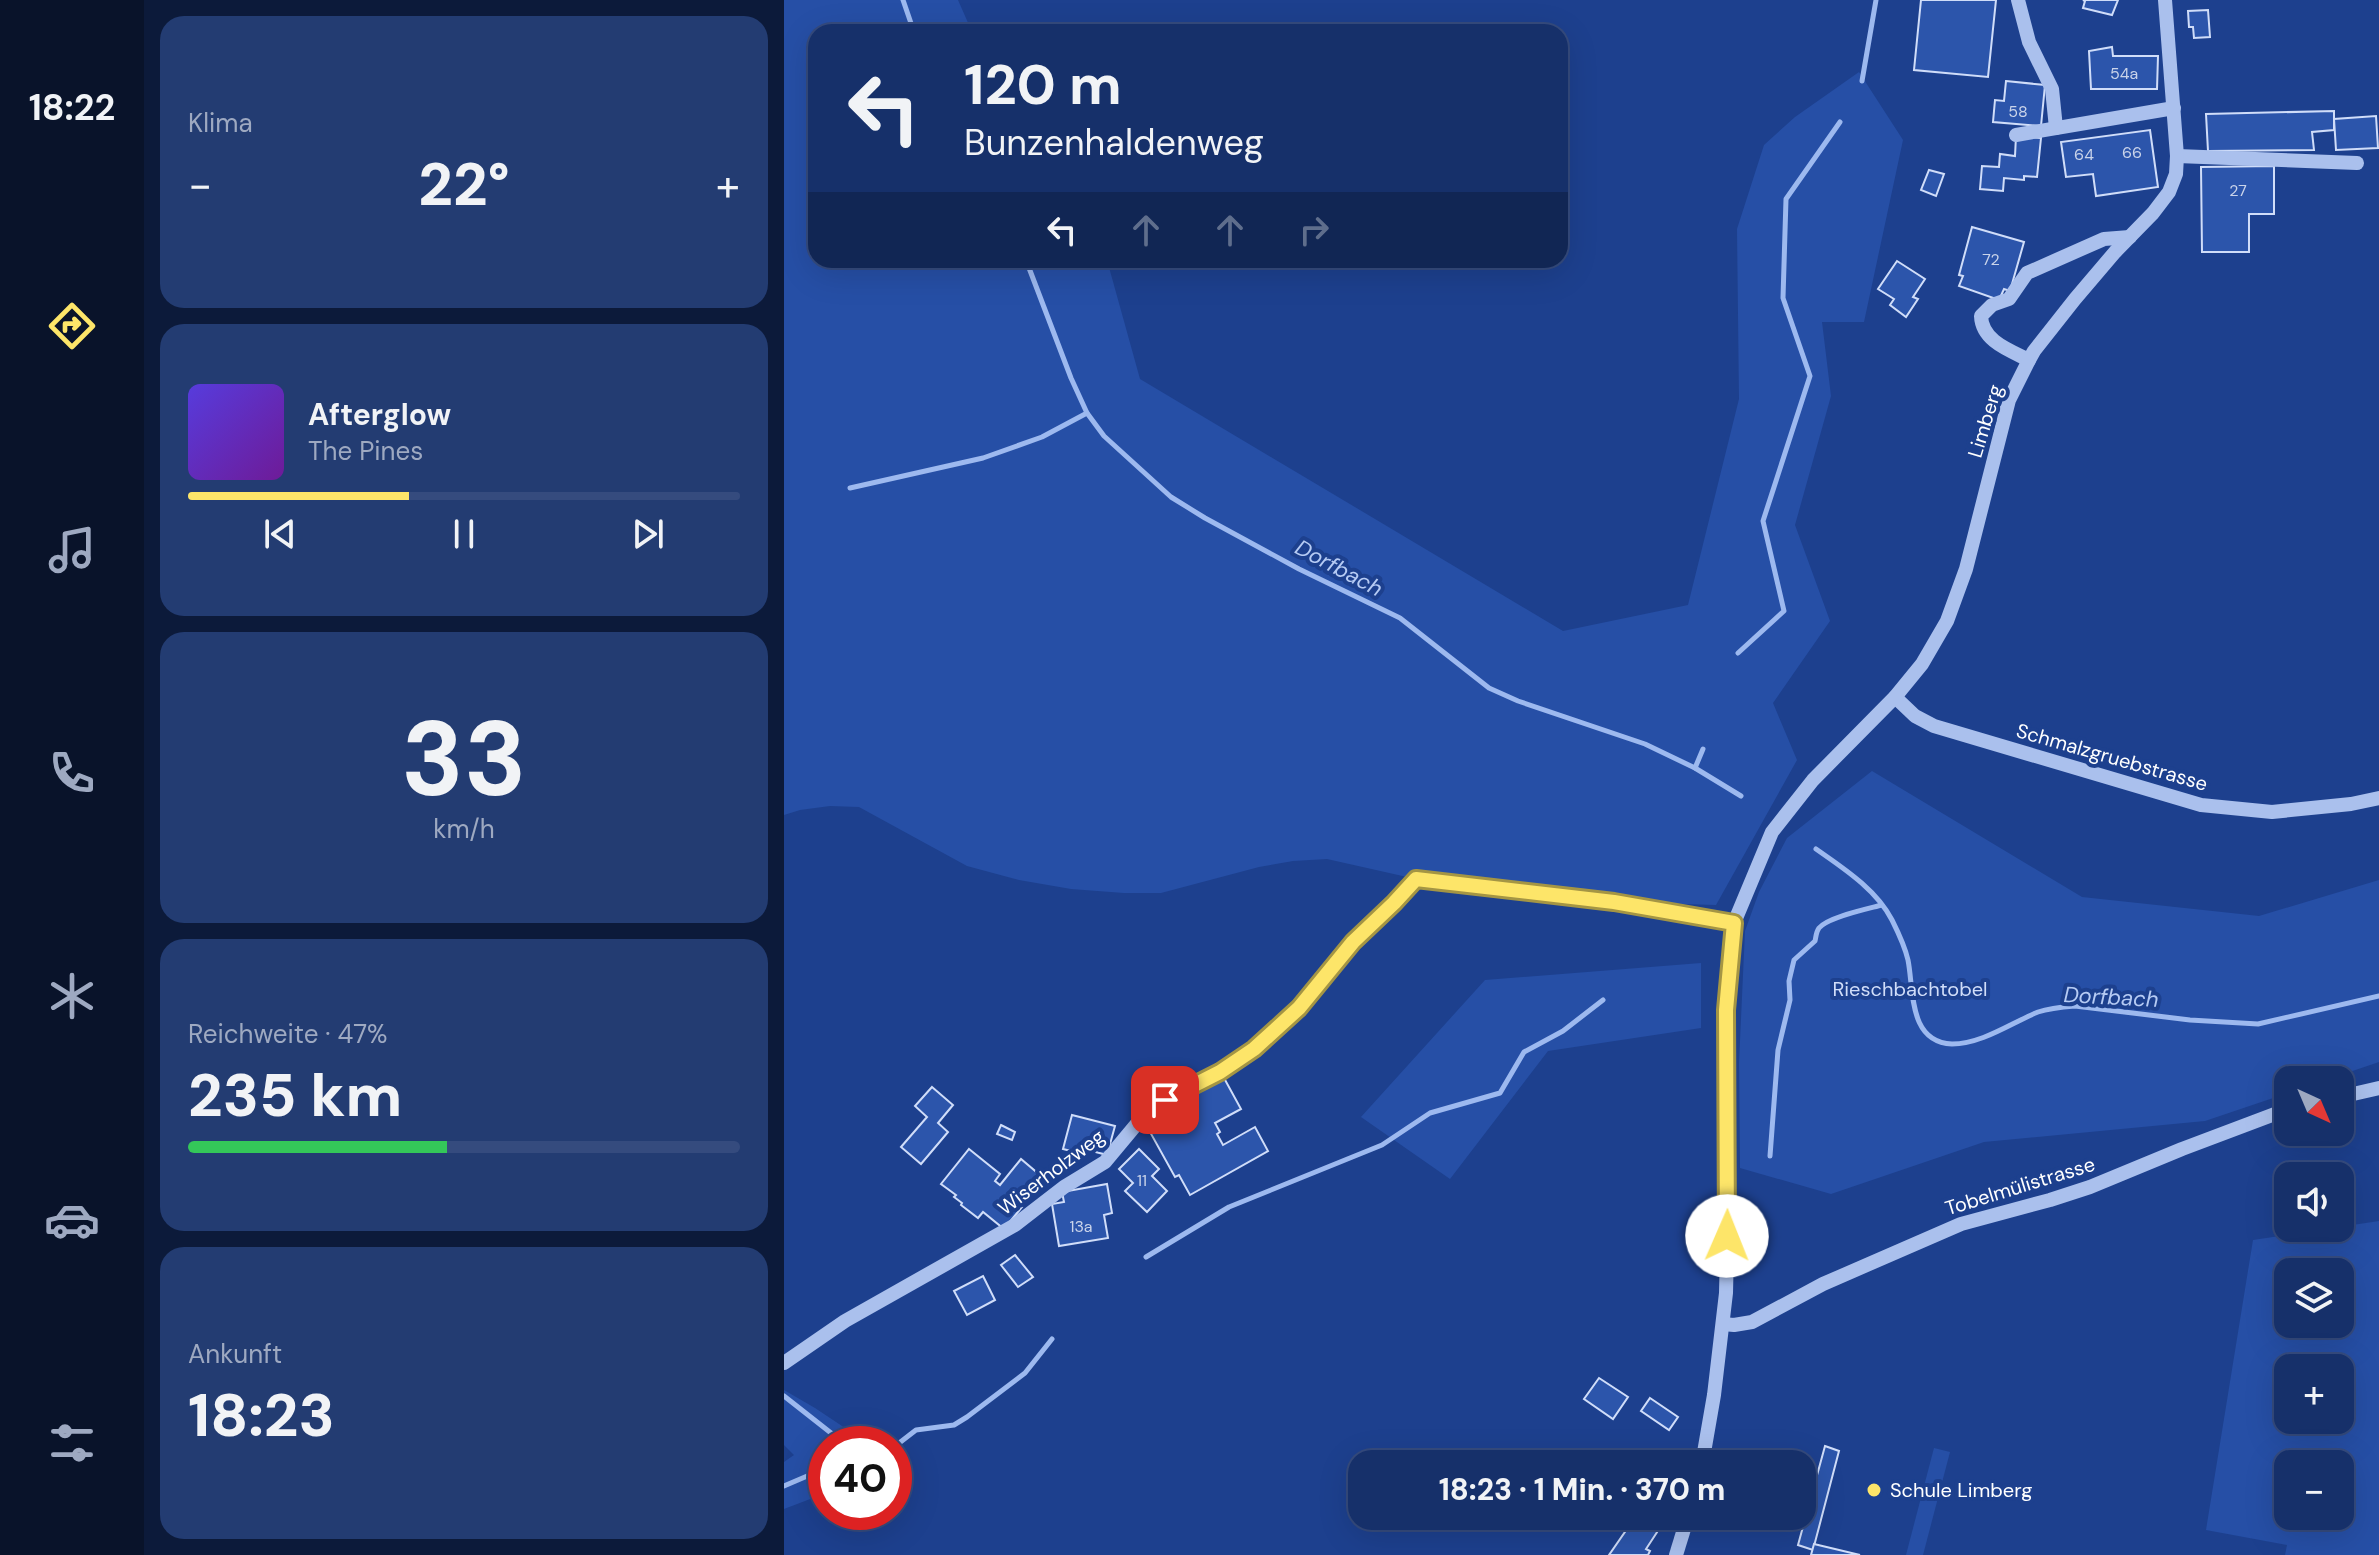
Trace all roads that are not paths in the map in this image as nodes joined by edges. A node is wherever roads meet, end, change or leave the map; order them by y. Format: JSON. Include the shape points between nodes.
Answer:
{"nodes":[{"id":1,"x":2018,"y":0,"type":"edge"},
{"id":2,"x":2165,"y":0,"type":"edge"},
{"id":3,"x":2174,"y":108,"type":"junction"},
{"id":4,"x":2056,"y":128,"type":"junction"},
{"id":5,"x":2016,"y":135,"type":"dead end"},
{"id":6,"x":2177,"y":156,"type":"junction"},
{"id":7,"x":2357,"y":163,"type":"dead end"},
{"id":8,"x":2130,"y":237,"type":"junction"},
{"id":9,"x":2029,"y":360,"type":"junction"},
{"id":10,"x":1895,"y":697,"type":"junction"},
{"id":11,"x":2379,"y":798,"type":"edge"},
{"id":12,"x":1734,"y":923,"type":"junction"},
{"id":13,"x":2379,"y":1088,"type":"edge"},
{"id":14,"x":2354,"y":1094,"type":"edge"},
{"id":15,"x":2274,"y":1114,"type":"edge"},
{"id":16,"x":1723,"y":1324,"type":"junction"},
{"id":17,"x":784,"y":1363,"type":"edge"},
{"id":18,"x":1704,"y":1450,"type":"edge"},
{"id":19,"x":1684,"y":1530,"type":"edge"},
{"id":20,"x":1676,"y":1555,"type":"edge"}],
"edges":[{"from":1,"to":4,"type":"street","via":[[2029,42],[2052,89]]},
{"from":2,"to":3,"type":"street","name":"Limberg"},
{"from":3,"to":4,"type":"street"},
{"from":3,"to":6,"type":"street","name":"Limberg"},
{"from":4,"to":5,"type":"street"},
{"from":6,"to":7,"type":"street"},
{"from":6,"to":8,"type":"street","name":"Limberg","via":[[2169,192]]},
{"from":8,"to":9,"type":"street","name":"Limberg"},
{"from":8,"to":9,"type":"street","via":[[2104,239],[2027,273],[2009,299],[1981,316],[1991,339]]},
{"from":9,"to":10,"type":"street","name":"Limberg","via":[[2009,400],[1966,569],[1947,621]]},
{"from":10,"to":11,"type":"street","name":"Schmalzgruebstrasse","via":[[1934,726],[2201,805],[2272,812]]},
{"from":10,"to":12,"type":"street","name":"Limberg","via":[[1828,764],[1772,832]]},
{"from":12,"to":16,"type":"street","name":"Limberg","via":[[1726,1010]]},
{"from":12,"to":17,"type":"street","name":"Wiserholzweg","via":[[1614,902],[1416,879],[1353,942],[1299,1008],[1239,1061],[1154,1107],[1105,1162],[1015,1225],[845,1321]]},
{"from":13,"to":14,"type":"street"},
{"from":15,"to":16,"type":"street","name":"Tobelmülistrasse","via":[[2090,1187],[1961,1224],[1823,1284],[1752,1322]]},
{"from":16,"to":18,"type":"street","name":"Limberg"},
{"from":19,"to":20,"type":"street"}]}
